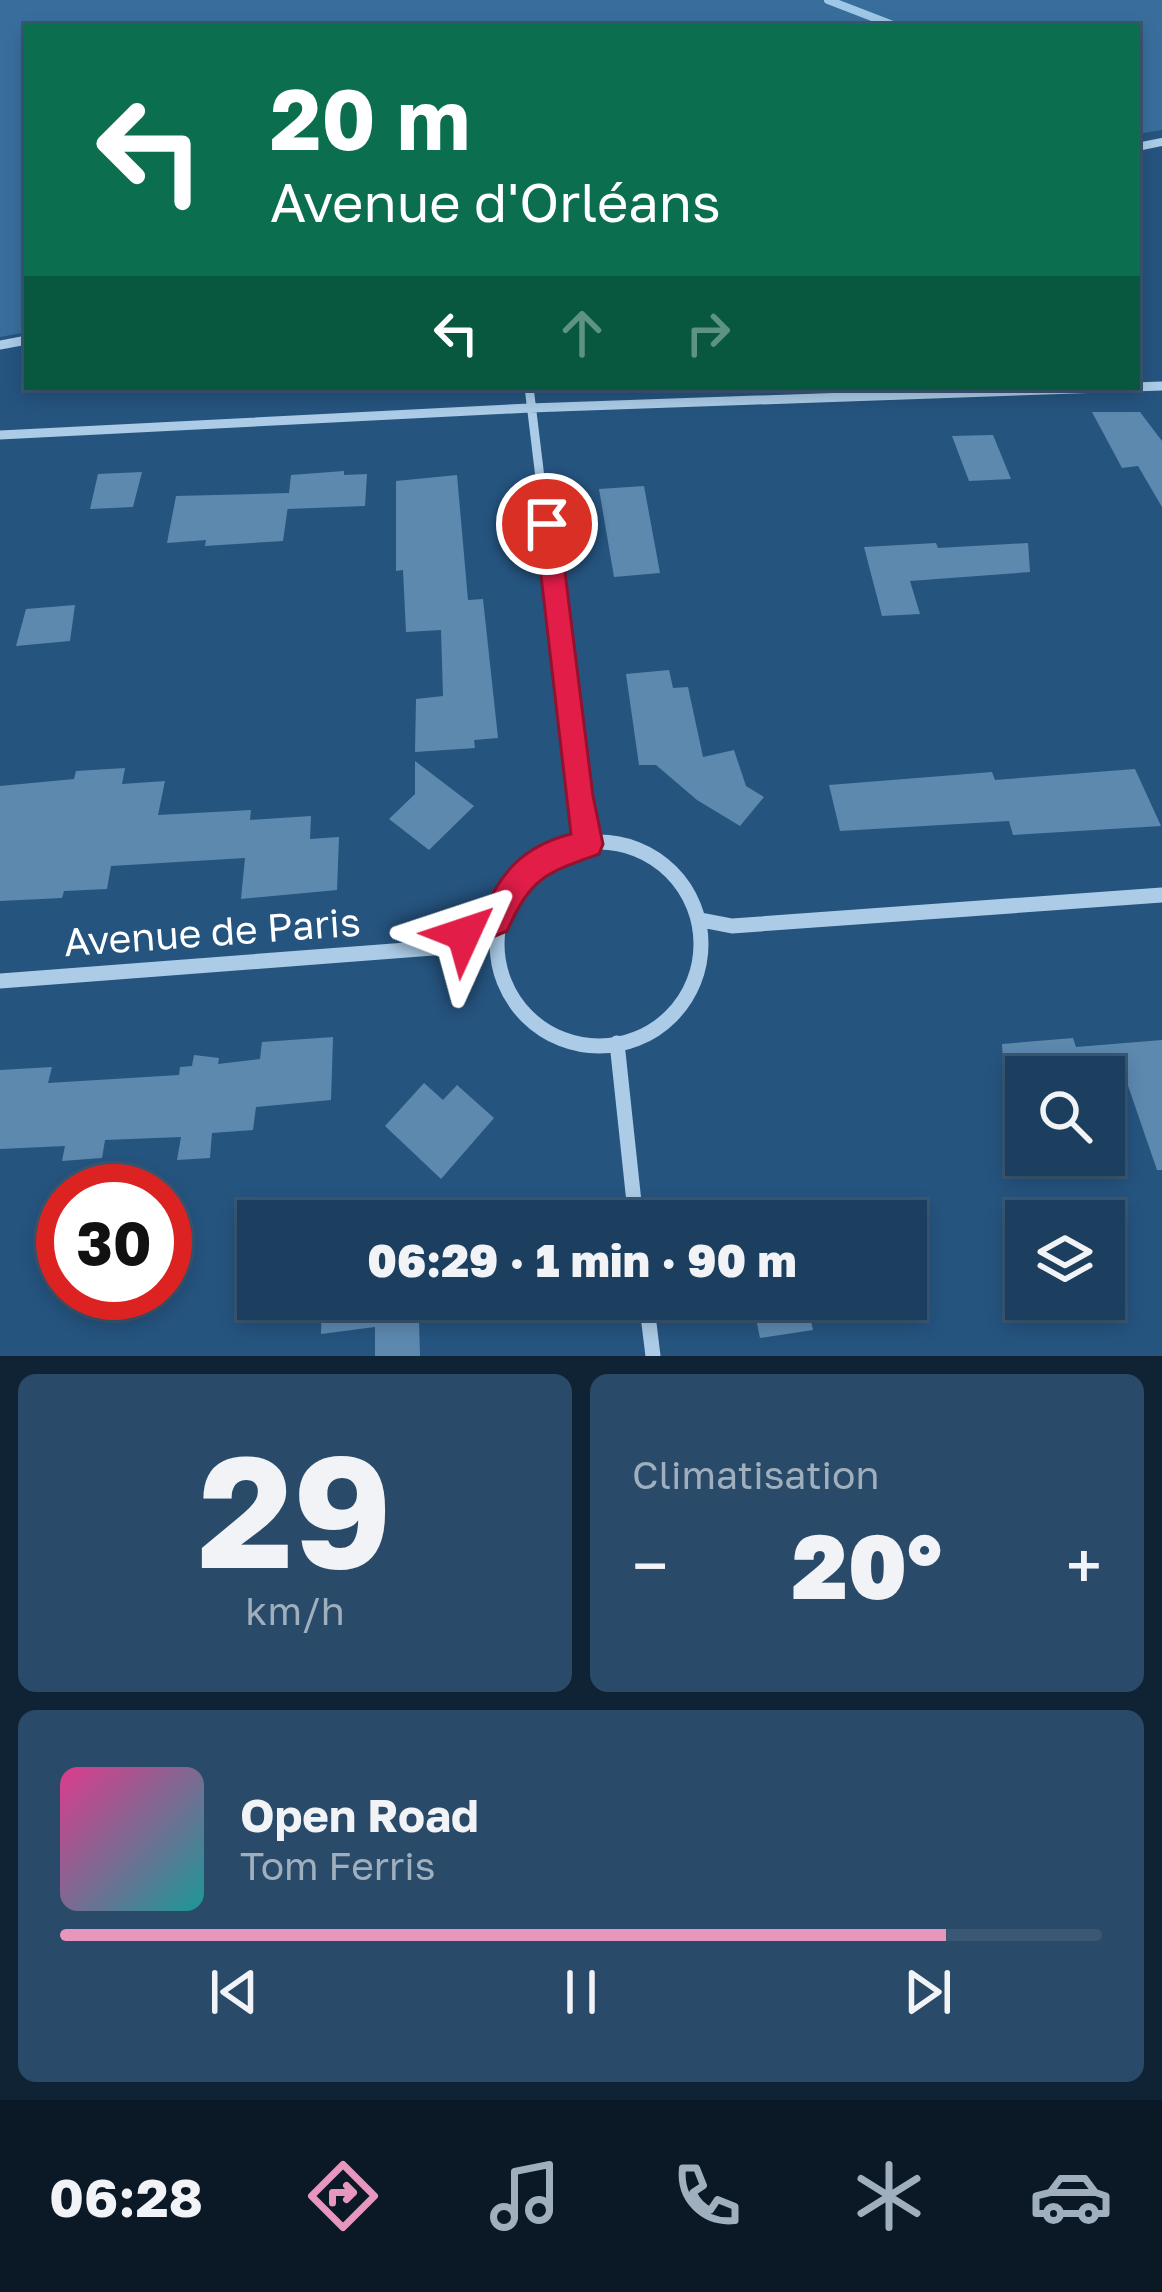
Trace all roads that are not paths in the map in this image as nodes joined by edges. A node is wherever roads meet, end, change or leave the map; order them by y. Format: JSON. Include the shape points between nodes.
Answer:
{"nodes":[{"id":1,"x":529,"y":390,"type":"edge"},
{"id":2,"x":1047,"y":390,"type":"edge"},
{"id":3,"x":530,"y":408,"type":"junction"},
{"id":4,"x":0,"y":435,"type":"edge"},
{"id":5,"x":588,"y":844,"type":"junction"},
{"id":6,"x":1162,"y":895,"type":"edge"},
{"id":7,"x":496,"y":920,"type":"junction"},
{"id":8,"x":701,"y":920,"type":"junction"},
{"id":9,"x":0,"y":981,"type":"edge"},
{"id":10,"x":616,"y":1043,"type":"junction"},
{"id":11,"x":634,"y":1200,"type":"edge"},
{"id":12,"x":649,"y":1320,"type":"edge"},
{"id":13,"x":653,"y":1356,"type":"edge"}],
"edges":[{"from":1,"to":3,"type":"street"},
{"from":2,"to":3,"type":"street"},
{"from":3,"to":4,"type":"street"},
{"from":3,"to":5,"type":"street"},
{"from":5,"to":7,"type":"street","via":[[529,867]]},
{"from":5,"to":8,"type":"street","via":[[632,850],[670,871]]},
{"from":6,"to":8,"type":"street","via":[[732,926]]},
{"from":7,"to":9,"type":"street","name":"Avenue de Paris","via":[[433,948]]},
{"from":7,"to":10,"type":"street","via":[[502,983],[521,1010],[582,1043]]},
{"from":8,"to":10,"type":"street","via":[[704,952],[678,1011]]},
{"from":10,"to":11,"type":"street"},
{"from":12,"to":13,"type":"street"}]}
